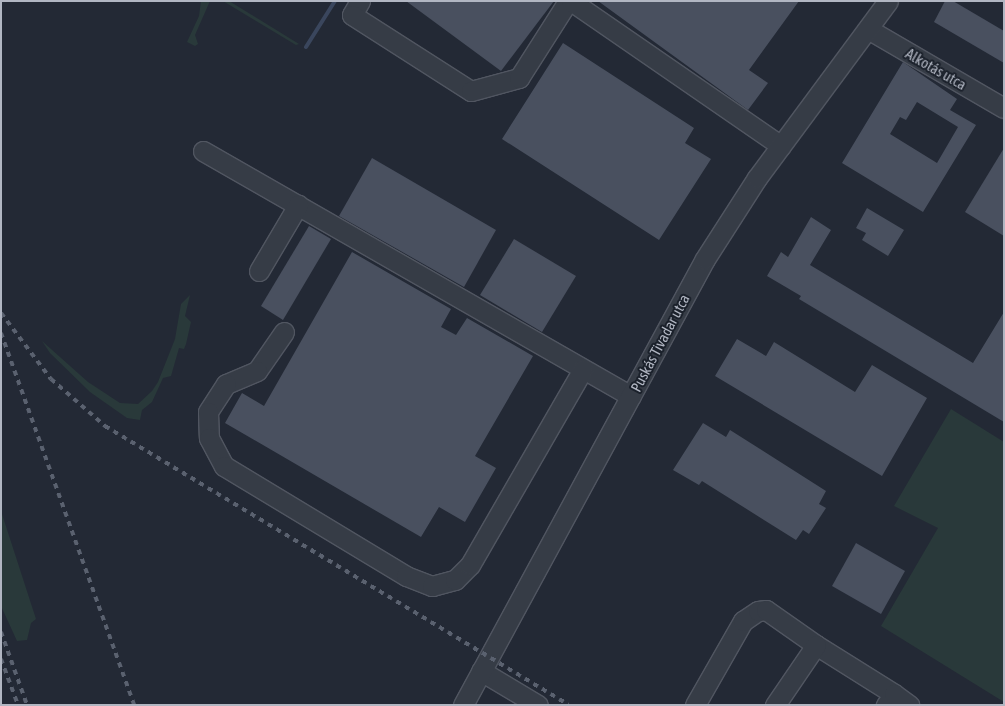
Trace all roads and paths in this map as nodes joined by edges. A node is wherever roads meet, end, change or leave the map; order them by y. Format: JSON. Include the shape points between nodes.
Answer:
{"nodes":[{"id":1,"x":360,"y":1,"type":"edge"},
{"id":2,"x":569,"y":1,"type":"edge"},
{"id":3,"x":888,"y":1,"type":"edge"},
{"id":4,"x":868,"y":29,"type":"junction"},
{"id":5,"x":1004,"y":108,"type":"edge"},
{"id":6,"x":781,"y":146,"type":"junction"},
{"id":7,"x":203,"y":151,"type":"dead end"},
{"id":8,"x":298,"y":205,"type":"junction"},
{"id":9,"x":259,"y":272,"type":"dead end"},
{"id":10,"x":284,"y":332,"type":"dead end"},
{"id":11,"x":583,"y":368,"type":"junction"},
{"id":12,"x":631,"y":396,"type":"junction"},
{"id":13,"x":816,"y":645,"type":"junction"},
{"id":14,"x":481,"y":671,"type":"junction"},
{"id":15,"x":896,"y":701,"type":"edge"},
{"id":16,"x":463,"y":705,"type":"edge"},
{"id":17,"x":538,"y":705,"type":"edge"},
{"id":18,"x":695,"y":705,"type":"edge"},
{"id":19,"x":775,"y":705,"type":"edge"}],
"edges":[{"from":1,"to":2,"type":"street","via":[[352,15],[471,91],[519,78]]},
{"from":2,"to":6,"type":"street"},
{"from":3,"to":4,"type":"street","name":"Puskás Tivadar utca"},
{"from":4,"to":5,"type":"street","name":"Alkotás utca"},
{"from":4,"to":6,"type":"street","name":"Puskás Tivadar utca","via":[[831,66]]},
{"from":6,"to":12,"type":"street","name":"Puskás Tivadar utca","via":[[706,259]]},
{"from":7,"to":8,"type":"street"},
{"from":8,"to":9,"type":"street"},
{"from":8,"to":11,"type":"street"},
{"from":10,"to":11,"type":"street","via":[[257,371],[226,384],[208,412],[209,438],[224,466],[406,576],[432,586],[455,580],[470,565]]},
{"from":11,"to":12,"type":"street"},
{"from":12,"to":14,"type":"street","name":"Puskás Tivadar utca"},
{"from":13,"to":15,"type":"street"},
{"from":13,"to":18,"type":"street","via":[[774,614],[758,611],[743,621]]},
{"from":13,"to":19,"type":"street"},
{"from":14,"to":16,"type":"street","name":"Puskás Tivadar utca"},
{"from":14,"to":17,"type":"street"}]}
